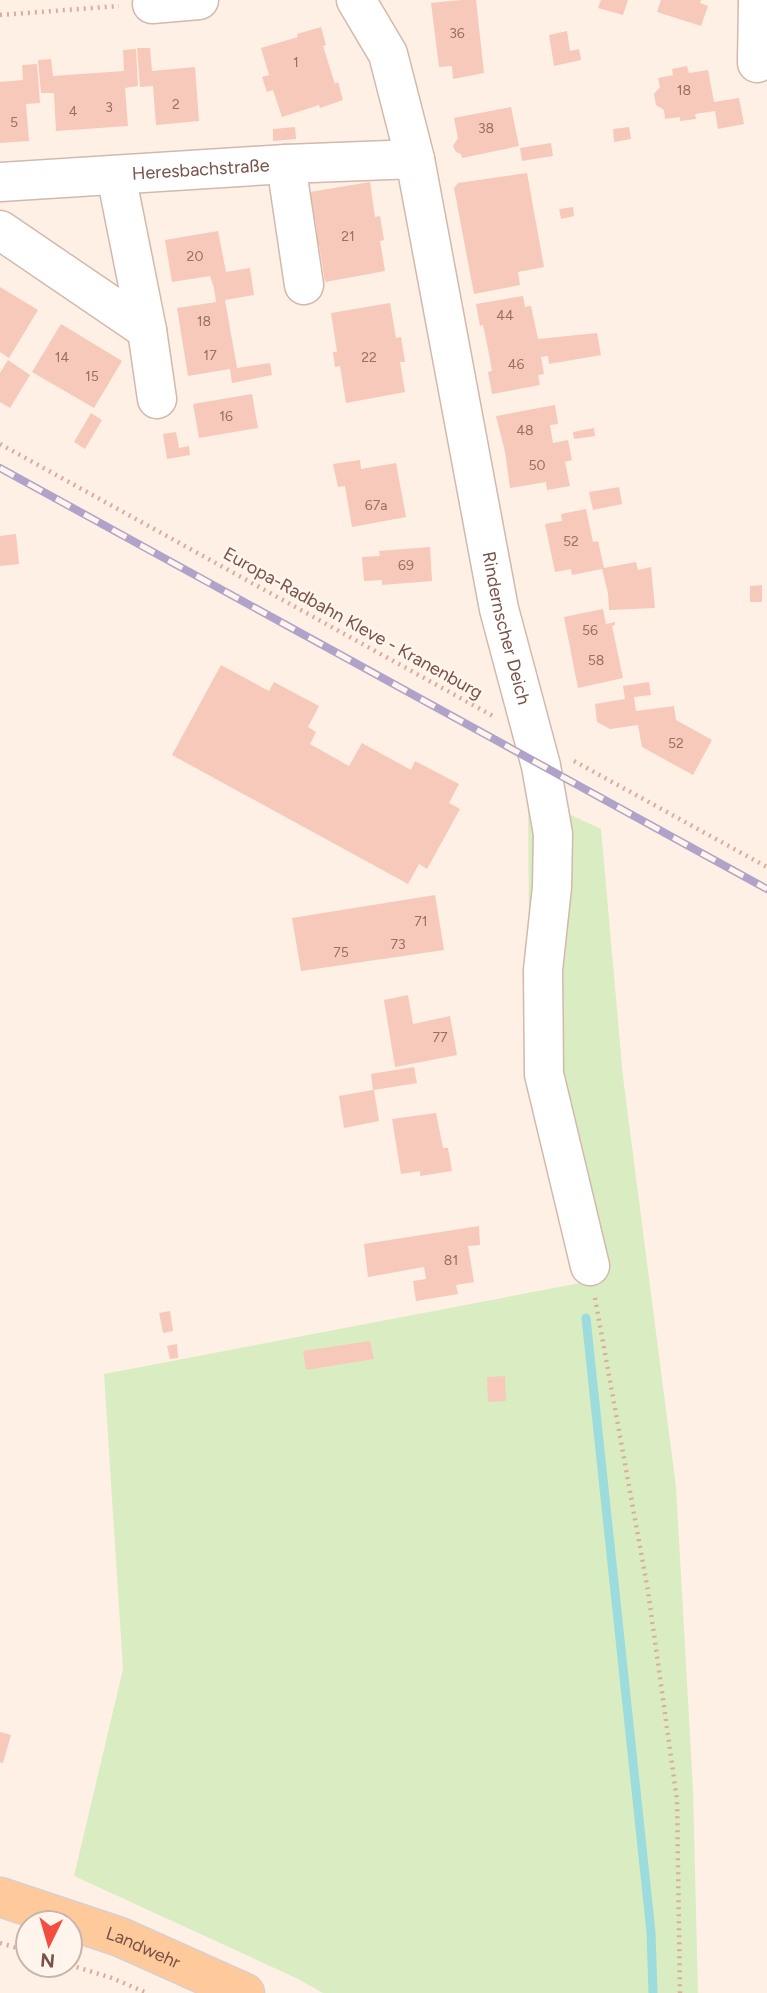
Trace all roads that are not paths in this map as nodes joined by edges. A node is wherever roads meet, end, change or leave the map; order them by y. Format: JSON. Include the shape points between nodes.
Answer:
{"nodes":[{"id":1,"x":199,"y":0,"type":"edge"},
{"id":2,"x":356,"y":0,"type":"edge"},
{"id":3,"x":758,"y":0,"type":"edge"},
{"id":4,"x":152,"y":4,"type":"road end"},
{"id":5,"x":757,"y":63,"type":"dead end"},
{"id":6,"x":415,"y":159,"type":"junction"},
{"id":7,"x":286,"y":164,"type":"junction"},
{"id":8,"x":116,"y":175,"type":"junction"},
{"id":9,"x":0,"y":182,"type":"edge"},
{"id":10,"x":0,"y":230,"type":"edge"},
{"id":11,"x":304,"y":285,"type":"dead end"},
{"id":12,"x":147,"y":330,"type":"junction"},
{"id":13,"x":157,"y":399,"type":"dead end"},
{"id":14,"x":590,"y":1266,"type":"road end"},
{"id":15,"x":0,"y":1897,"type":"edge"},
{"id":16,"x":244,"y":1993,"type":"edge"}],
"edges":[{"from":1,"to":4,"type":"street"},
{"from":2,"to":6,"type":"street","name":"Rindernscher Deich","via":[[388,54]]},
{"from":3,"to":5,"type":"street"},
{"from":6,"to":7,"type":"street","name":"Heresbachstraße"},
{"from":6,"to":14,"type":"street","name":"Rindernscher Deich","via":[[499,609],[536,740],[553,834],[543,970],[544,1074]]},
{"from":7,"to":8,"type":"street","name":"Heresbachstraße"},
{"from":7,"to":11,"type":"street","name":"Heresbachstraße"},
{"from":8,"to":9,"type":"street","name":"Heresbachstraße"},
{"from":8,"to":12,"type":"street","name":"Heresbachstraße"},
{"from":10,"to":12,"type":"street"},
{"from":12,"to":13,"type":"street","name":"Heresbachstraße"},
{"from":15,"to":16,"type":"main road","name":"Landwehr","via":[[120,1937]]}]}
